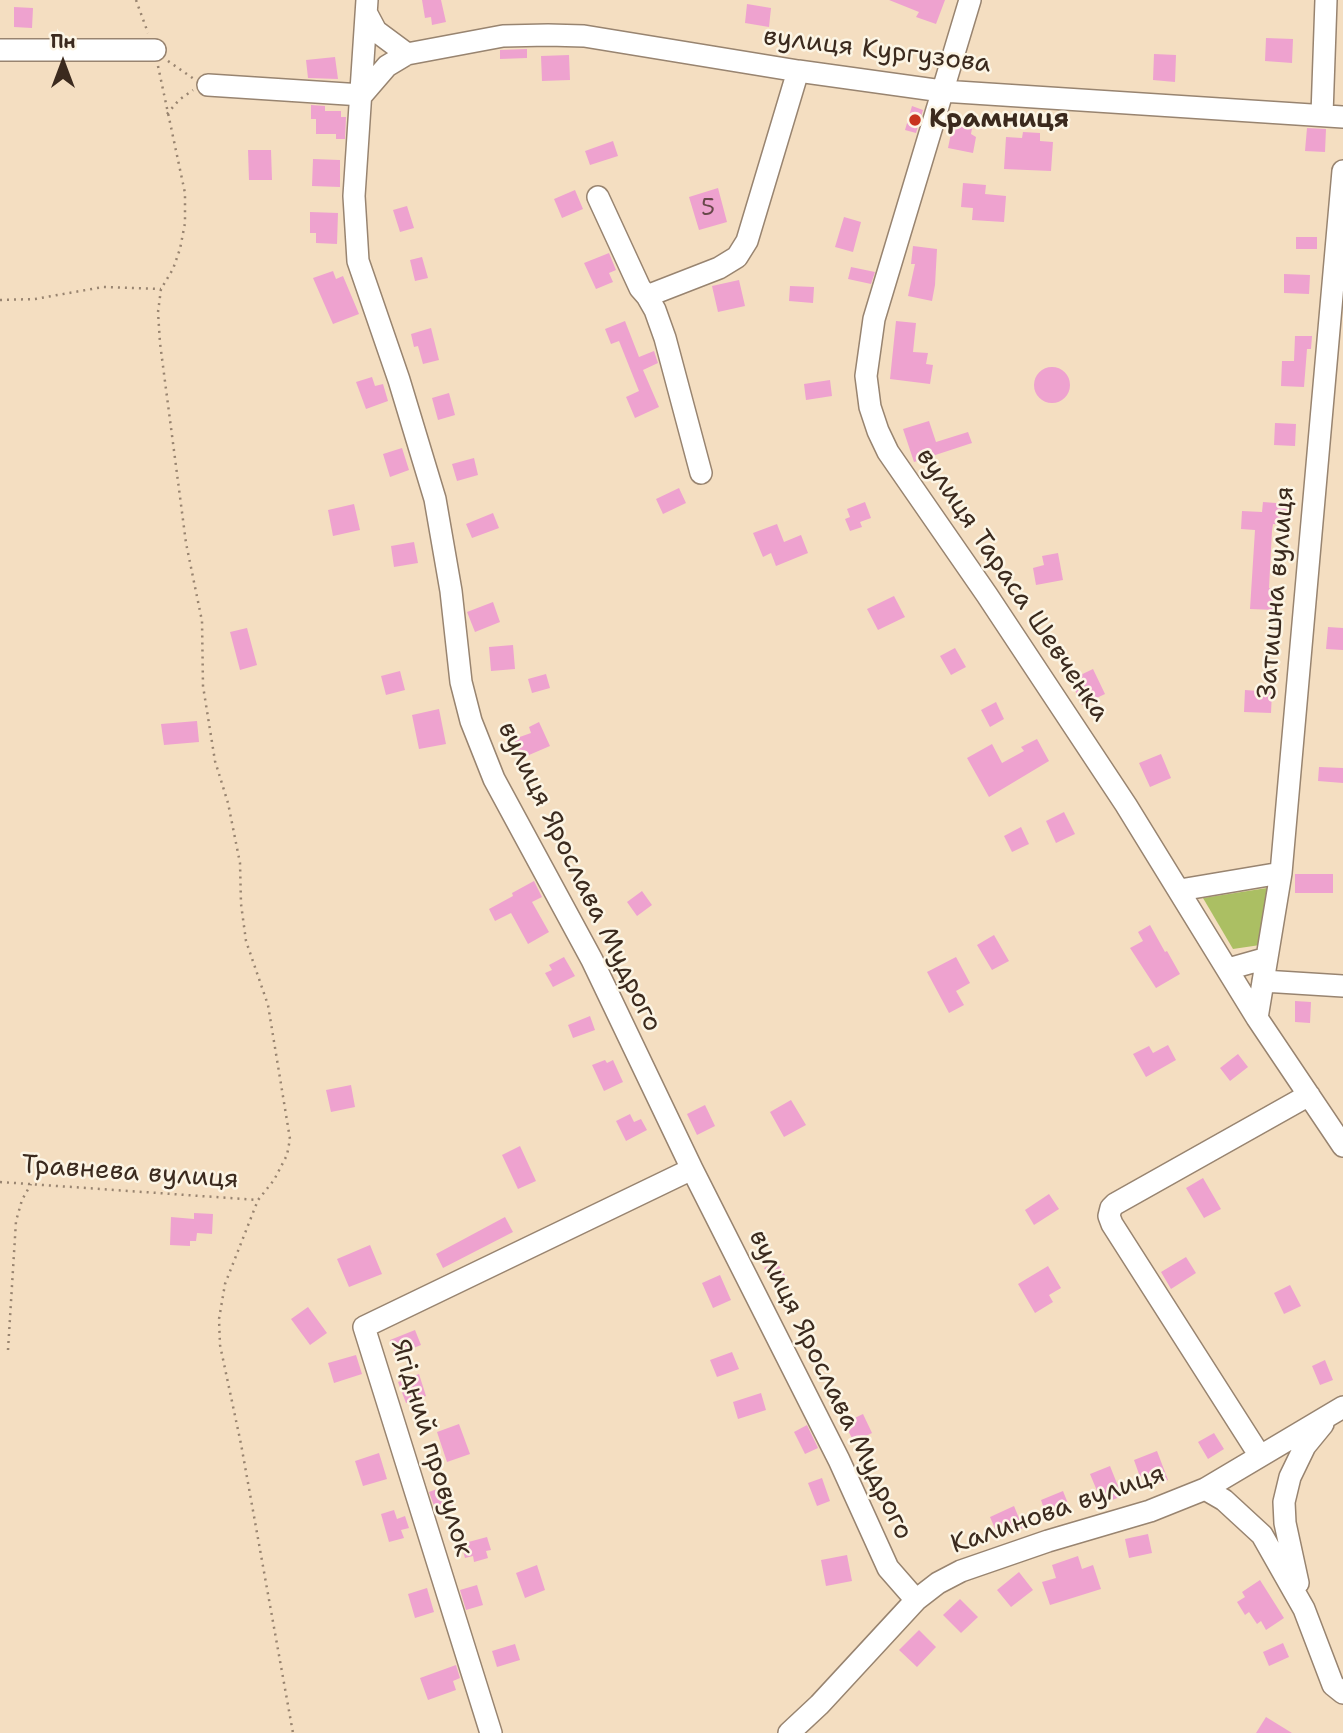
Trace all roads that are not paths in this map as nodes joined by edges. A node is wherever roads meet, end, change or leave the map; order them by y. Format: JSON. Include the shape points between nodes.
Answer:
{"nodes":[{"id":1,"x":970,"y":0,"type":"edge"},
{"id":2,"x":1326,"y":0,"type":"edge"},
{"id":3,"x":367,"y":7,"type":"edge"},
{"id":4,"x":0,"y":50,"type":"edge"},
{"id":5,"x":155,"y":50,"type":"road end"},
{"id":6,"x":407,"y":54,"type":"junction"},
{"id":7,"x":798,"y":71,"type":"junction"},
{"id":8,"x":208,"y":85,"type":"road end"},
{"id":9,"x":942,"y":91,"type":"junction"},
{"id":10,"x":362,"y":94,"type":"junction"},
{"id":11,"x":1332,"y":116,"type":"edge"},
{"id":12,"x":1343,"y":171,"type":"edge"},
{"id":13,"x":598,"y":197,"type":"dead end"},
{"id":14,"x":647,"y":296,"type":"junction"},
{"id":15,"x":701,"y":473,"type":"dead end"},
{"id":16,"x":1281,"y":873,"type":"junction"},
{"id":17,"x":1180,"y":890,"type":"junction"},
{"id":18,"x":1266,"y":958,"type":"junction"},
{"id":19,"x":1228,"y":969,"type":"junction"},
{"id":20,"x":1263,"y":981,"type":"junction"},
{"id":21,"x":1343,"y":986,"type":"edge"},
{"id":22,"x":1257,"y":1018,"type":"junction"},
{"id":23,"x":1309,"y":1095,"type":"junction"},
{"id":24,"x":1343,"y":1146,"type":"edge"},
{"id":25,"x":692,"y":1169,"type":"junction"},
{"id":26,"x":1336,"y":1411,"type":"edge"},
{"id":27,"x":1260,"y":1456,"type":"junction"},
{"id":28,"x":1205,"y":1489,"type":"junction"},
{"id":29,"x":916,"y":1600,"type":"junction"},
{"id":30,"x":1304,"y":1609,"type":"junction"},
{"id":31,"x":1343,"y":1693,"type":"edge"},
{"id":32,"x":491,"y":1733,"type":"edge"},
{"id":33,"x":789,"y":1733,"type":"edge"}],
"edges":[{"from":1,"to":9,"type":"street","name":"вулиця Тараса Шевченка"},
{"from":2,"to":11,"type":"street"},
{"from":3,"to":6,"type":"street","via":[[376,31]]},
{"from":3,"to":10,"type":"street","name":"вулиця Ярослава Мудрого"},
{"from":4,"to":5,"type":"street"},
{"from":6,"to":7,"type":"street","name":"вулиця Кургузова","via":[[503,36],[572,36]]},
{"from":6,"to":10,"type":"street","via":[[387,66]]},
{"from":7,"to":9,"type":"street","name":"вулиця Кургузова"},
{"from":7,"to":14,"type":"street","via":[[747,241],[737,257]]},
{"from":8,"to":10,"type":"street"},
{"from":9,"to":11,"type":"street","name":"вулиця Кургузова"},
{"from":9,"to":17,"type":"street","name":"вулиця Тараса Шевченка","via":[[874,319],[866,376],[870,407],[888,452]]},
{"from":10,"to":25,"type":"street","name":"вулиця Ярослава Мудрого","via":[[354,196],[358,261],[435,499],[461,682],[471,721],[494,779],[593,960]]},
{"from":12,"to":16,"type":"street","name":"Затишна вулиця"},
{"from":13,"to":14,"type":"street"},
{"from":14,"to":15,"type":"street","via":[[665,338]]},
{"from":16,"to":17,"type":"street"},
{"from":16,"to":18,"type":"street","name":"Затишна вулиця"},
{"from":17,"to":19,"type":"street","name":"вулиця Тараса Шевченка"},
{"from":18,"to":19,"type":"street"},
{"from":18,"to":20,"type":"street","name":"Затишна вулиця"},
{"from":19,"to":22,"type":"street","name":"вулиця Тараса Шевченка"},
{"from":20,"to":21,"type":"street"},
{"from":20,"to":22,"type":"street","name":"Затишна вулиця"},
{"from":22,"to":23,"type":"street","name":"вулиця Тараса Шевченка"},
{"from":23,"to":24,"type":"street","name":"вулиця Тараса Шевченка"},
{"from":23,"to":27,"type":"street","via":[[1111,1208],[1112,1224]]},
{"from":25,"to":29,"type":"street","name":"вулиця Ярослава Мудрого","via":[[839,1460],[888,1568]]},
{"from":25,"to":32,"type":"street","name":"Ягідний провулок","via":[[364,1327]]},
{"from":26,"to":27,"type":"street","name":"Калинова вулиця"},
{"from":26,"to":30,"type":"street","via":[[1305,1446],[1284,1502],[1289,1548]]},
{"from":27,"to":28,"type":"street","name":"Калинова вулиця"},
{"from":28,"to":29,"type":"street","name":"Калинова вулиця","via":[[961,1571]]},
{"from":28,"to":30,"type":"street","via":[[1262,1535]]},
{"from":29,"to":33,"type":"street","name":"Калинова вулиця"},
{"from":30,"to":31,"type":"street","via":[[1333,1685]]}]}
